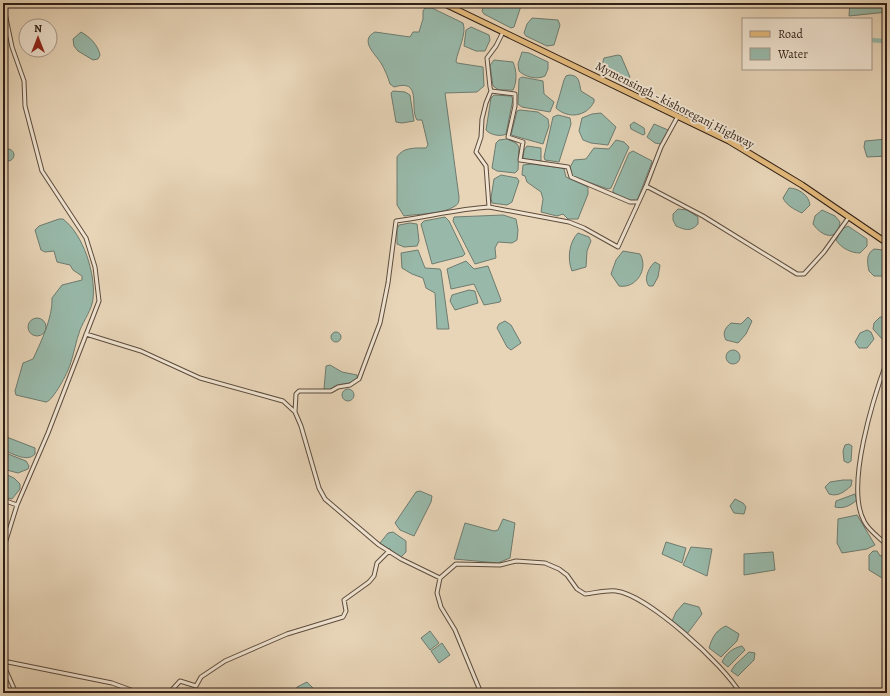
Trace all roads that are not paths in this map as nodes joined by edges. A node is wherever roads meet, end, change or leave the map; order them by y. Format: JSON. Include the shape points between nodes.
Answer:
{"nodes":[{"id":1,"x":443,"y":3,"type":"edge"},
{"id":2,"x":3,"y":10,"type":"edge"},
{"id":3,"x":503,"y":32,"type":"junction"},
{"id":4,"x":491,"y":91,"type":"junction"},
{"id":5,"x":678,"y":116,"type":"junction"},
{"id":6,"x":646,"y":186,"type":"junction"},
{"id":7,"x":638,"y":202,"type":"junction"},
{"id":8,"x":489,"y":207,"type":"junction"},
{"id":9,"x":849,"y":217,"type":"junction"},
{"id":10,"x":887,"y":243,"type":"edge"},
{"id":11,"x":887,"y":301,"type":"edge"},
{"id":12,"x":887,"y":309,"type":"edge"},
{"id":13,"x":86,"y":334,"type":"junction"},
{"id":14,"x":887,"y":361,"type":"edge"},
{"id":15,"x":295,"y":412,"type":"junction"},
{"id":16,"x":3,"y":500,"type":"edge"},
{"id":17,"x":17,"y":505,"type":"junction"},
{"id":18,"x":887,"y":545,"type":"edge"},
{"id":19,"x":3,"y":550,"type":"edge"},
{"id":20,"x":389,"y":551,"type":"junction"},
{"id":21,"x":440,"y":578,"type":"junction"},
{"id":22,"x":3,"y":661,"type":"edge"},
{"id":23,"x":3,"y":664,"type":"edge"},
{"id":24,"x":16,"y":693,"type":"edge"},
{"id":25,"x":139,"y":693,"type":"edge"},
{"id":26,"x":169,"y":693,"type":"edge"},
{"id":27,"x":481,"y":693,"type":"edge"},
{"id":28,"x":740,"y":693,"type":"edge"}],
"edges":[{"from":1,"to":3,"type":"main road","name":"Mymensingh - kishoreganj Highway"},
{"from":2,"to":13,"type":"street","via":[[6,13],[12,47],[24,81],[25,106],[42,171],[86,238],[95,267],[99,301]]},
{"from":3,"to":4,"type":"street","via":[[486,58]]},
{"from":3,"to":5,"type":"main road","name":"Mymensingh - kishoreganj Highway"},
{"from":4,"to":7,"type":"street","via":[[515,94],[508,137],[523,142],[520,160],[568,167],[571,177],[635,204]]},
{"from":4,"to":8,"type":"street","via":[[482,119],[481,137],[476,152],[486,166]]},
{"from":5,"to":6,"type":"street","via":[[661,147]]},
{"from":5,"to":9,"type":"main road","name":"Mymensingh - kishoreganj Highway","via":[[772,166]]},
{"from":6,"to":7,"type":"street"},
{"from":6,"to":9,"type":"street","via":[[702,216],[797,274],[804,274],[824,252]]},
{"from":7,"to":8,"type":"street","via":[[618,247],[568,222]]},
{"from":8,"to":15,"type":"street","via":[[396,221],[380,324],[359,379],[331,392],[299,391],[296,394]]},
{"from":9,"to":10,"type":"main road","name":"Mymensingh - kishoreganj Highway"},
{"from":11,"to":12,"type":"street"},
{"from":13,"to":15,"type":"street","via":[[141,351],[200,378],[283,401]]},
{"from":13,"to":17,"type":"street"},
{"from":14,"to":18,"type":"street","via":[[868,420],[858,470],[858,490],[864,522]]},
{"from":15,"to":20,"type":"street","via":[[325,499]]},
{"from":16,"to":17,"type":"street"},
{"from":17,"to":19,"type":"street"},
{"from":20,"to":21,"type":"street","via":[[401,560]]},
{"from":20,"to":26,"type":"street","via":[[377,563],[374,576],[369,582],[344,600],[346,610],[343,617],[287,634],[225,661],[201,677],[196,686],[180,681]]},
{"from":21,"to":27,"type":"street","via":[[437,593],[441,606],[455,630]]},
{"from":21,"to":28,"type":"street","via":[[456,564],[500,565],[516,561],[545,563],[567,575],[577,589],[585,594],[615,591],[636,597],[709,655],[729,676]]},
{"from":22,"to":25,"type":"street","via":[[112,683]]},
{"from":23,"to":24,"type":"street"}]}
